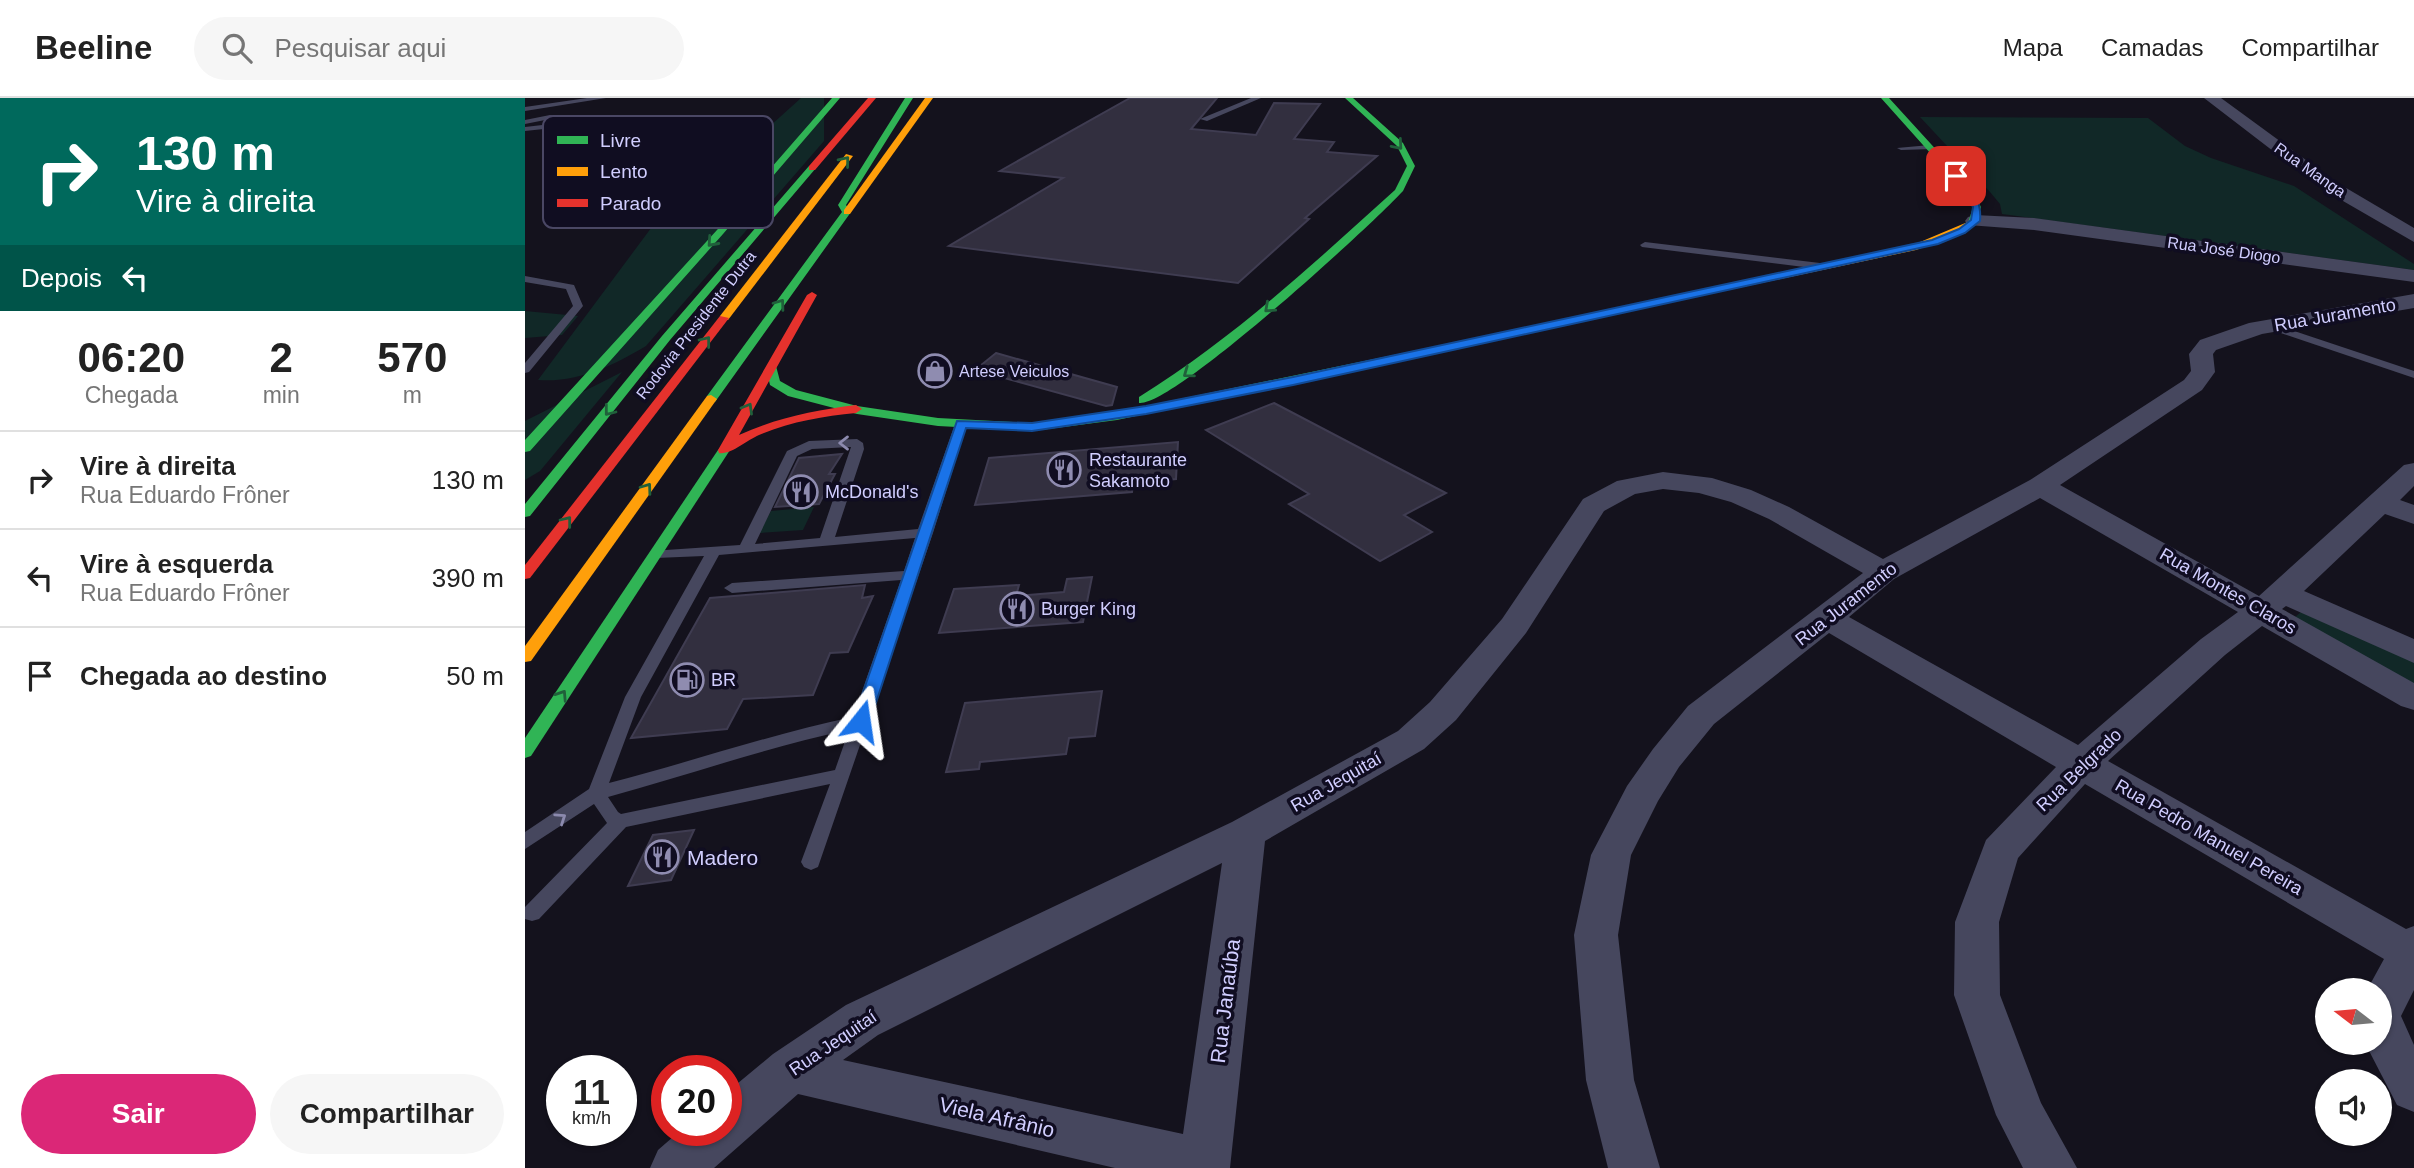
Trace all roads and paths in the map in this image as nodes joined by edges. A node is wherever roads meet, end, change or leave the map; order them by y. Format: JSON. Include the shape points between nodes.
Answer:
{"nodes":[{"id":1,"x":602,"y":98,"type":"edge"},
{"id":2,"x":836,"y":98,"type":"edge"},
{"id":3,"x":872,"y":98,"type":"edge"},
{"id":4,"x":896,"y":98,"type":"edge"},
{"id":5,"x":909,"y":98,"type":"edge"},
{"id":6,"x":929,"y":98,"type":"edge"},
{"id":7,"x":1257,"y":98,"type":"edge"},
{"id":8,"x":1349,"y":98,"type":"edge"},
{"id":9,"x":1885,"y":98,"type":"edge"},
{"id":10,"x":2211,"y":98,"type":"edge"},
{"id":11,"x":544,"y":108,"type":"junction"},
{"id":12,"x":525,"y":109,"type":"edge"},
{"id":13,"x":543,"y":118,"type":"edge"},
{"id":14,"x":535,"y":119,"type":"junction"},
{"id":15,"x":1204,"y":120,"type":"dead end"},
{"id":16,"x":525,"y":122,"type":"edge"},
{"id":17,"x":543,"y":127,"type":"edge"},
{"id":18,"x":525,"y":129,"type":"edge"},
{"id":19,"x":1930,"y":147,"type":"junction"},
{"id":20,"x":1901,"y":148,"type":"dead end"},
{"id":21,"x":773,"y":171,"type":"edge"},
{"id":22,"x":847,"y":212,"type":"junction"},
{"id":23,"x":773,"y":213,"type":"edge"},
{"id":24,"x":1976,"y":214,"type":"junction"},
{"id":25,"x":723,"y":228,"type":"edge"},
{"id":26,"x":760,"y":228,"type":"edge"},
{"id":27,"x":2414,"y":236,"type":"edge"},
{"id":28,"x":823,"y":244,"type":"junction"},
{"id":29,"x":1645,"y":245,"type":"dead end"},
{"id":30,"x":1821,"y":266,"type":"junction"},
{"id":31,"x":2414,"y":276,"type":"edge"},
{"id":32,"x":525,"y":279,"type":"edge"},
{"id":33,"x":2414,"y":301,"type":"edge"},
{"id":34,"x":2270,"y":326,"type":"junction"},
{"id":35,"x":1242,"y":331,"type":"junction"},
{"id":36,"x":772,"y":368,"type":"junction"},
{"id":37,"x":525,"y":370,"type":"edge"},
{"id":38,"x":2414,"y":375,"type":"edge"},
{"id":39,"x":586,"y":381,"type":"junction"},
{"id":40,"x":1293,"y":381,"type":"junction"},
{"id":41,"x":544,"y":400,"type":"dead end"},
{"id":42,"x":856,"y":409,"type":"junction"},
{"id":43,"x":1071,"y":423,"type":"junction"},
{"id":44,"x":961,"y":424,"type":"junction"},
{"id":45,"x":525,"y":448,"type":"edge"},
{"id":46,"x":725,"y":448,"type":"junction"},
{"id":47,"x":2414,"y":471,"type":"edge"},
{"id":48,"x":2040,"y":486,"type":"junction"},
{"id":49,"x":2397,"y":509,"type":"edge"},
{"id":50,"x":525,"y":513,"type":"edge"},
{"id":51,"x":926,"y":533,"type":"junction"},
{"id":52,"x":826,"y":542,"type":"junction"},
{"id":53,"x":745,"y":549,"type":"junction"},
{"id":54,"x":714,"y":550,"type":"junction"},
{"id":55,"x":656,"y":554,"type":"junction"},
{"id":56,"x":1883,"y":572,"type":"junction"},
{"id":57,"x":525,"y":575,"type":"edge"},
{"id":58,"x":908,"y":575,"type":"junction"},
{"id":59,"x":732,"y":588,"type":"dead end"},
{"id":60,"x":2273,"y":602,"type":"junction"},
{"id":61,"x":1828,"y":618,"type":"junction"},
{"id":62,"x":2414,"y":652,"type":"edge"},
{"id":63,"x":525,"y":657,"type":"edge"},
{"id":64,"x":2414,"y":698,"type":"edge"},
{"id":65,"x":861,"y":721,"type":"junction"},
{"id":66,"x":525,"y":752,"type":"edge"},
{"id":67,"x":2082,"y":763,"type":"junction"},
{"id":68,"x":842,"y":775,"type":"junction"},
{"id":69,"x":597,"y":793,"type":"junction"},
{"id":70,"x":620,"y":821,"type":"junction"},
{"id":71,"x":1247,"y":833,"type":"junction"},
{"id":72,"x":525,"y":842,"type":"edge"},
{"id":73,"x":811,"y":862,"type":"dead end"},
{"id":74,"x":532,"y":913,"type":"dead end"},
{"id":75,"x":2412,"y":950,"type":"edge"},
{"id":76,"x":2392,"y":989,"type":"edge"},
{"id":77,"x":2392,"y":1052,"type":"edge"},
{"id":78,"x":790,"y":1070,"type":"junction"},
{"id":79,"x":2414,"y":1089,"type":"edge"},
{"id":80,"x":742,"y":1111,"type":"edge"},
{"id":81,"x":701,"y":1146,"type":"edge"},
{"id":82,"x":1205,"y":1166,"type":"edge"},
{"id":83,"x":676,"y":1168,"type":"edge"},
{"id":84,"x":1634,"y":1168,"type":"edge"},
{"id":85,"x":2051,"y":1168,"type":"edge"}],
"edges":[{"from":1,"to":11,"type":"lane"},
{"from":2,"to":21,"type":"main road","one_way":true},
{"from":3,"to":23,"type":"main road","name":"Rodovia Presidente Dutra","one_way":true},
{"from":57,"to":4,"type":"main road","name":"Rodovia Presidente Dutra","one_way":true},
{"from":5,"to":22,"type":"main road","via":[[842,205]]},
{"from":6,"to":22,"type":"main road"},
{"from":7,"to":15,"type":"lane"},
{"from":8,"to":35,"type":"main road","one_way":true,"via":[[1401,145],[1411,166],[1405,183]]},
{"from":9,"to":19,"type":"main road"},
{"from":10,"to":27,"type":"street","name":"Rua Manga","via":[[2330,186]]},
{"from":11,"to":12,"type":"lane"},
{"from":11,"to":14,"type":"lane"},
{"from":13,"to":14,"type":"lane"},
{"from":14,"to":16,"type":"lane"},
{"from":17,"to":18,"type":"lane"},
{"from":19,"to":20,"type":"lane"},
{"from":19,"to":24,"type":"main road","via":[[1969,191]]},
{"from":22,"to":28,"type":"main road"},
{"from":24,"to":30,"type":"main road","via":[[1962,231],[1934,242]]},
{"from":24,"to":31,"type":"street","name":"Rua José Diogo"},
{"from":25,"to":39,"type":"main road","one_way":true},
{"from":26,"to":50,"type":"main road","name":"Rodovia Presidente Dutra","one_way":true},
{"from":28,"to":36,"type":"main road","via":[[832,259]]},
{"from":63,"to":28,"type":"main road","one_way":true},
{"from":29,"to":30,"type":"lane"},
{"from":30,"to":40,"type":"main road"},
{"from":32,"to":37,"type":"lane","via":[[570,287],[578,306]]},
{"from":33,"to":34,"type":"street","name":"Rua Juramento"},
{"from":34,"to":38,"type":"lane"},
{"from":34,"to":48,"type":"street","name":"Rua Juramento","via":[[2208,345],[2201,354],[2203,372],[2193,386]]},
{"from":35,"to":40,"type":"main road","via":[[1219,365],[1226,374],[1247,380]]},
{"from":35,"to":43,"type":"main road","one_way":true,"via":[[1156,395]]},
{"from":36,"to":42,"type":"main road","via":[[773,383],[793,396]]},
{"from":46,"to":36,"type":"main road","one_way":true},
{"from":39,"to":41,"type":"main road"},
{"from":39,"to":45,"type":"main road"},
{"from":40,"to":43,"type":"main road"},
{"from":42,"to":44,"type":"main road"},
{"from":42,"to":46,"type":"main road","via":[[781,419]]},
{"from":43,"to":44,"type":"main road","via":[[1032,427]]},
{"from":44,"to":51,"type":"lane"},
{"from":46,"to":55,"type":"main road"},
{"from":47,"to":49,"type":"street","name":"Rua Belgrado"},
{"from":48,"to":56,"type":"street","name":"Rua Juramento"},
{"from":48,"to":60,"type":"street","name":"Rua Montes Claros"},
{"from":49,"to":60,"type":"street","name":"Rua Belgrado"},
{"from":51,"to":52,"type":"lane"},
{"from":51,"to":58,"type":"lane"},
{"from":52,"to":53,"type":"lane"},
{"from":52,"to":53,"type":"lane","one_way":true,"via":[[857,443],[809,445],[792,454]]},
{"from":53,"to":54,"type":"lane"},
{"from":54,"to":55,"type":"lane"},
{"from":54,"to":69,"type":"lane","via":[[633,697]]},
{"from":66,"to":55,"type":"main road","one_way":true},
{"from":56,"to":61,"type":"street","name":"Rua Juramento"},
{"from":56,"to":71,"type":"street","name":"Rua Jequitaí","via":[[1760,505],[1714,487],[1676,480],[1640,482],[1612,491],[1593,505],[1514,626],[1443,711],[1411,740]]},
{"from":58,"to":59,"type":"lane"},
{"from":58,"to":65,"type":"lane"},
{"from":60,"to":62,"type":"street"},
{"from":60,"to":64,"type":"street","name":"Rua Montes Claros"},
{"from":60,"to":67,"type":"street","name":"Rua Belgrado"},
{"from":61,"to":67,"type":"street","name":"Rua Pedro Manuel Pereira"},
{"from":61,"to":84,"type":"street","name":"Rua Juramento","via":[[1701,715],[1641,796],[1611,855],[1596,935],[1610,1080]]},
{"from":65,"to":68,"type":"lane"},
{"from":65,"to":69,"type":"lane","via":[[790,736]]},
{"from":67,"to":75,"type":"street","name":"Rua Pedro Manuel Pereira"},
{"from":67,"to":85,"type":"street","name":"Rua Belgrado","via":[[2000,851],[1977,922],[1977,995],[2021,1115]]},
{"from":68,"to":70,"type":"lane"},
{"from":68,"to":73,"type":"lane"},
{"from":69,"to":70,"type":"lane","via":[[611,817]]},
{"from":72,"to":69,"type":"lane","one_way":true},
{"from":70,"to":74,"type":"lane"},
{"from":71,"to":78,"type":"street","name":"Rua Jequitaí","via":[[862,1020]]},
{"from":71,"to":82,"type":"street","name":"Rua Janaúba"},
{"from":75,"to":76,"type":"street"},
{"from":77,"to":79,"type":"street"},
{"from":78,"to":80,"type":"street","name":"Rua Jequitaí"},
{"from":78,"to":82,"type":"street","name":"Viela Afrânio"},
{"from":81,"to":83,"type":"street"}]}
